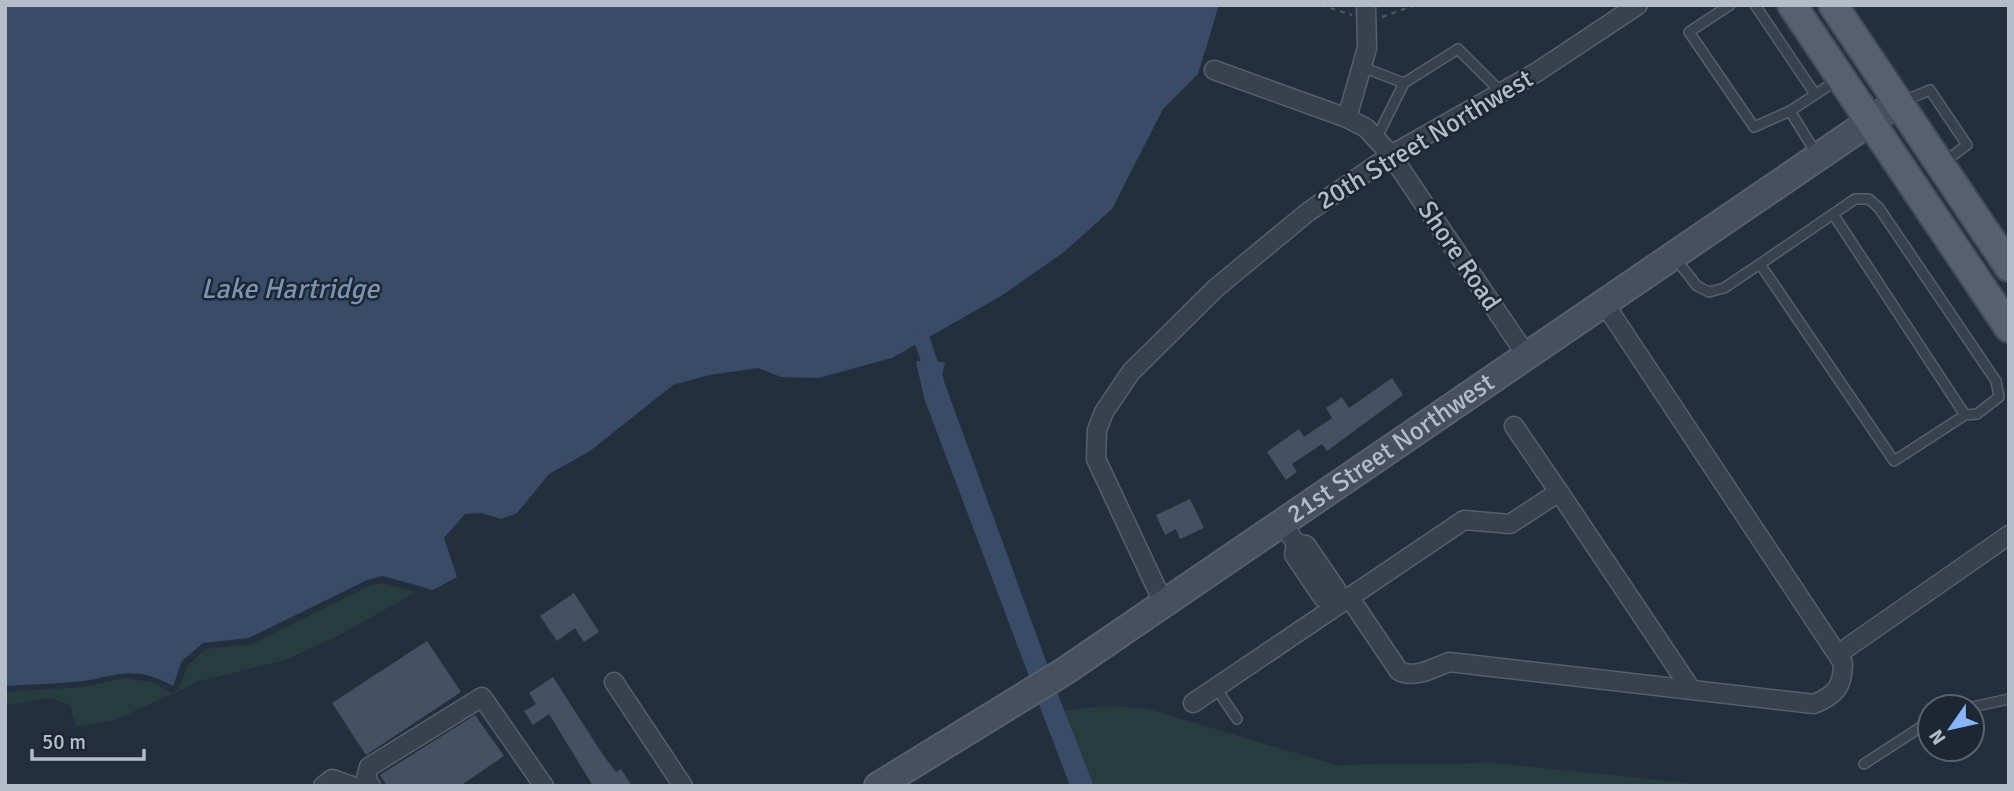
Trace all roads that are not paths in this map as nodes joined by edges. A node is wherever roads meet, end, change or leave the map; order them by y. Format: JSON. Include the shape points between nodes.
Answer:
{"nodes":[{"id":1,"x":1638,"y":5,"type":"edge"},
{"id":2,"x":1730,"y":5,"type":"edge"},
{"id":3,"x":1755,"y":5,"type":"edge"},
{"id":4,"x":1792,"y":5,"type":"edge"},
{"id":5,"x":1832,"y":5,"type":"edge"},
{"id":6,"x":1365,"y":13,"type":"edge"},
{"id":7,"x":1362,"y":67,"type":"junction"},
{"id":8,"x":1214,"y":70,"type":"dead end"},
{"id":9,"x":1841,"y":78,"type":"junction"},
{"id":10,"x":1404,"y":83,"type":"junction"},
{"id":11,"x":1502,"y":93,"type":"junction"},
{"id":12,"x":1815,"y":94,"type":"junction"},
{"id":13,"x":1897,"y":103,"type":"junction"},
{"id":14,"x":1790,"y":111,"type":"junction"},
{"id":15,"x":1347,"y":118,"type":"junction"},
{"id":16,"x":1870,"y":121,"type":"junction"},
{"id":17,"x":1376,"y":139,"type":"junction"},
{"id":18,"x":1391,"y":155,"type":"junction"},
{"id":19,"x":1819,"y":157,"type":"junction"},
{"id":20,"x":1833,"y":214,"type":"junction"},
{"id":21,"x":1674,"y":256,"type":"junction"},
{"id":22,"x":1760,"y":264,"type":"junction"},
{"id":23,"x":2009,"y":267,"type":"edge"},
{"id":24,"x":1605,"y":303,"type":"junction"},
{"id":25,"x":2009,"y":328,"type":"edge"},
{"id":26,"x":1527,"y":356,"type":"junction"},
{"id":27,"x":1965,"y":415,"type":"junction"},
{"id":28,"x":1514,"y":426,"type":"dead end"},
{"id":29,"x":1559,"y":492,"type":"junction"},
{"id":30,"x":1288,"y":533,"type":"junction"},
{"id":31,"x":2009,"y":535,"type":"edge"},
{"id":32,"x":1339,"y":601,"type":"junction"},
{"id":33,"x":1163,"y":602,"type":"junction"},
{"id":34,"x":1838,"y":654,"type":"junction"},
{"id":35,"x":614,"y":682,"type":"dead end"},
{"id":36,"x":1216,"y":688,"type":"junction"},
{"id":37,"x":1692,"y":689,"type":"junction"},
{"id":38,"x":2009,"y":699,"type":"edge"},
{"id":39,"x":1193,"y":703,"type":"dead end"},
{"id":40,"x":1986,"y":705,"type":"edge"},
{"id":41,"x":1237,"y":719,"type":"dead end"},
{"id":42,"x":1916,"y":730,"type":"edge"},
{"id":43,"x":1864,"y":765,"type":"dead end"},
{"id":44,"x":323,"y":786,"type":"edge"},
{"id":45,"x":352,"y":786,"type":"edge"},
{"id":46,"x":372,"y":786,"type":"edge"},
{"id":47,"x":544,"y":786,"type":"edge"},
{"id":48,"x":683,"y":786,"type":"edge"},
{"id":49,"x":878,"y":786,"type":"edge"}],
"edges":[{"from":1,"to":11,"type":"street","name":"20th Street Northwest"},
{"from":2,"to":14,"type":"lane","via":[[1689,32],[1754,127]]},
{"from":3,"to":12,"type":"lane"},
{"from":4,"to":9,"type":"main road"},
{"from":5,"to":13,"type":"main road"},
{"from":6,"to":7,"type":"street","via":[[1368,35]]},
{"from":7,"to":10,"type":"lane"},
{"from":7,"to":15,"type":"street"},
{"from":8,"to":15,"type":"street","name":"Shore Road"},
{"from":9,"to":12,"type":"lane"},
{"from":9,"to":16,"type":"main road"},
{"from":10,"to":11,"type":"lane","via":[[1458,49]]},
{"from":10,"to":17,"type":"lane"},
{"from":11,"to":18,"type":"street","name":"20th Street Northwest"},
{"from":12,"to":14,"type":"lane"},
{"from":13,"to":16,"type":"street","name":"21st Street Northwest"},
{"from":13,"to":23,"type":"main road"},
{"from":14,"to":19,"type":"lane"},
{"from":15,"to":17,"type":"street","name":"Shore Road"},
{"from":16,"to":19,"type":"street","name":"21st Street Northwest"},
{"from":16,"to":25,"type":"main road"},
{"from":17,"to":18,"type":"street","name":"Shore Road"},
{"from":18,"to":26,"type":"street","name":"Shore Road"},
{"from":18,"to":33,"type":"street","name":"20th Street Northwest","via":[[1308,212],[1216,288],[1131,372],[1104,412],[1097,430],[1096,459]]},
{"from":19,"to":21,"type":"street","name":"21st Street Northwest"},
{"from":20,"to":22,"type":"lane"},
{"from":20,"to":27,"type":"lane"},
{"from":20,"to":27,"type":"lane","via":[[1855,199],[1869,199],[1879,208],[1996,382],[1999,397],[1978,414]]},
{"from":21,"to":22,"type":"lane","via":[[1697,286],[1709,292],[1724,288]]},
{"from":21,"to":24,"type":"street","name":"21st Street Northwest"},
{"from":22,"to":27,"type":"lane","via":[[1894,461]]},
{"from":24,"to":26,"type":"street","name":"21st Street Northwest"},
{"from":24,"to":34,"type":"street"},
{"from":26,"to":30,"type":"street","name":"21st Street Northwest"},
{"from":28,"to":29,"type":"street"},
{"from":29,"to":32,"type":"street","via":[[1510,524],[1464,520]]},
{"from":29,"to":37,"type":"street"},
{"from":30,"to":32,"type":"street","via":[[1294,555],[1305,558],[1323,598]]},
{"from":30,"to":33,"type":"street","name":"21st Street Northwest"},
{"from":31,"to":34,"type":"street"},
{"from":32,"to":36,"type":"street"},
{"from":32,"to":37,"type":"street","via":[[1405,674],[1449,662]]},
{"from":33,"to":49,"type":"street","name":"21st Street Northwest","via":[[1022,699]]},
{"from":34,"to":37,"type":"street","via":[[1843,682],[1832,697],[1814,704]]},
{"from":35,"to":48,"type":"street"},
{"from":36,"to":39,"type":"street"},
{"from":36,"to":41,"type":"lane"},
{"from":38,"to":40,"type":"lane"},
{"from":42,"to":43,"type":"lane"},
{"from":44,"to":45,"type":"street","via":[[332,779]]},
{"from":46,"to":47,"type":"street","via":[[366,778],[369,767],[482,697]]}]}
